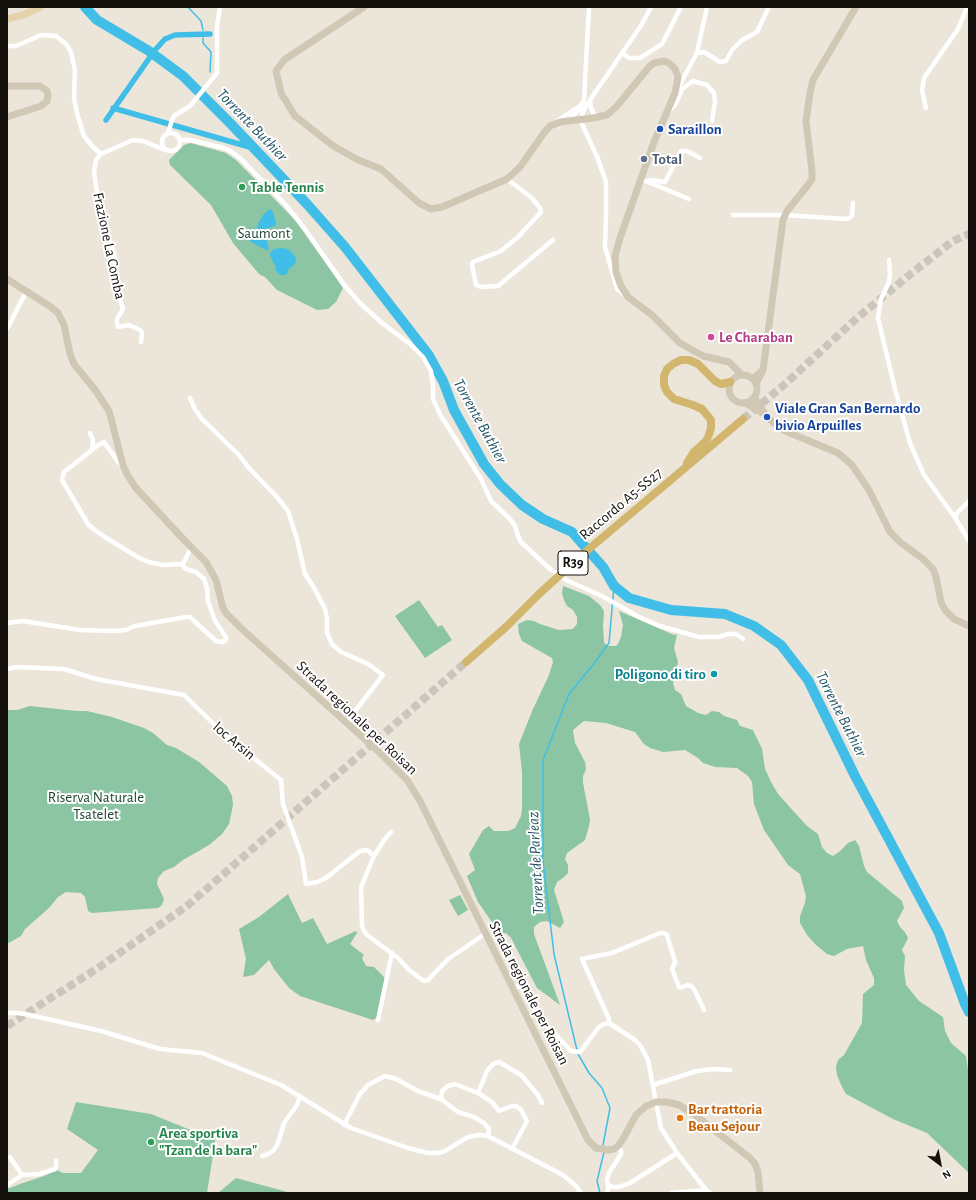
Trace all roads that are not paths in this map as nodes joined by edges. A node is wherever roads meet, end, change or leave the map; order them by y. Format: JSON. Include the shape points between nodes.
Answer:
{"nodes":[{"id":1,"x":41,"y":7,"type":"edge"},
{"id":2,"x":220,"y":7,"type":"edge"},
{"id":3,"x":364,"y":7,"type":"edge"},
{"id":4,"x":588,"y":7,"type":"edge"},
{"id":5,"x":651,"y":7,"type":"edge"},
{"id":6,"x":681,"y":7,"type":"edge"},
{"id":7,"x":707,"y":7,"type":"edge"},
{"id":8,"x":769,"y":7,"type":"edge"},
{"id":9,"x":856,"y":7,"type":"edge"},
{"id":10,"x":968,"y":7,"type":"edge"},
{"id":11,"x":7,"y":20,"type":"edge"},
{"id":12,"x":7,"y":46,"type":"edge"},
{"id":13,"x":622,"y":53,"type":"junction"},
{"id":14,"x":697,"y":53,"type":"junction"},
{"id":15,"x":7,"y":86,"type":"edge"},
{"id":16,"x":675,"y":93,"type":"junction"},
{"id":17,"x":590,"y":100,"type":"junction"},
{"id":18,"x":926,"y":108,"type":"dead end"},
{"id":19,"x":7,"y":116,"type":"edge"},
{"id":20,"x":665,"y":116,"type":"junction"},
{"id":21,"x":599,"y":117,"type":"junction"},
{"id":22,"x":582,"y":119,"type":"junction"},
{"id":23,"x":567,"y":121,"type":"junction"},
{"id":24,"x":712,"y":121,"type":"dead end"},
{"id":25,"x":550,"y":126,"type":"junction"},
{"id":26,"x":168,"y":133,"type":"junction"},
{"id":27,"x":180,"y":140,"type":"junction"},
{"id":28,"x":165,"y":150,"type":"junction"},
{"id":29,"x":101,"y":154,"type":"junction"},
{"id":30,"x":700,"y":158,"type":"dead end"},
{"id":31,"x":507,"y":179,"type":"junction"},
{"id":32,"x":645,"y":180,"type":"junction"},
{"id":33,"x":690,"y":199,"type":"dead end"},
{"id":34,"x":853,"y":203,"type":"dead end"},
{"id":35,"x":733,"y":215,"type":"dead end"},
{"id":36,"x":785,"y":215,"type":"junction"},
{"id":37,"x":553,"y":240,"type":"dead end"},
{"id":38,"x":888,"y":260,"type":"dead end"},
{"id":39,"x":7,"y":278,"type":"edge"},
{"id":40,"x":26,"y":292,"type":"junction"},
{"id":41,"x":628,"y":297,"type":"junction"},
{"id":42,"x":7,"y":329,"type":"edge"},
{"id":43,"x":141,"y":342,"type":"dead end"},
{"id":44,"x":725,"y":361,"type":"junction"},
{"id":45,"x":763,"y":370,"type":"junction"},
{"id":46,"x":742,"y":375,"type":"junction"},
{"id":47,"x":751,"y":378,"type":"junction"},
{"id":48,"x":732,"y":380,"type":"junction"},
{"id":49,"x":756,"y":384,"type":"junction"},
{"id":50,"x":754,"y":397,"type":"junction"},
{"id":51,"x":190,"y":398,"type":"dead end"},
{"id":52,"x":745,"y":403,"type":"junction"},
{"id":53,"x":766,"y":415,"type":"junction"},
{"id":54,"x":743,"y":419,"type":"tunnel mouth"},
{"id":55,"x":90,"y":433,"type":"dead end"},
{"id":56,"x":92,"y":450,"type":"junction"},
{"id":57,"x":123,"y":465,"type":"junction"},
{"id":58,"x":682,"y":470,"type":"junction"},
{"id":59,"x":969,"y":501,"type":"edge"},
{"id":60,"x":956,"y":519,"type":"junction"},
{"id":61,"x":969,"y":541,"type":"edge"},
{"id":62,"x":191,"y":548,"type":"junction"},
{"id":63,"x":182,"y":564,"type":"junction"},
{"id":64,"x":7,"y":623,"type":"edge"},
{"id":65,"x":969,"y":626,"type":"edge"},
{"id":66,"x":743,"y":639,"type":"dead end"},
{"id":67,"x":466,"y":662,"type":"tunnel mouth"},
{"id":68,"x":7,"y":669,"type":"edge"},
{"id":69,"x":348,"y":724,"type":"junction"},
{"id":70,"x":391,"y":832,"type":"dead end"},
{"id":71,"x":374,"y":856,"type":"junction"},
{"id":72,"x":486,"y":934,"type":"junction"},
{"id":73,"x":392,"y":953,"type":"junction"},
{"id":74,"x":514,"y":989,"type":"junction"},
{"id":75,"x":704,"y":1010,"type":"dead end"},
{"id":76,"x":7,"y":1013,"type":"edge"},
{"id":77,"x":378,"y":1020,"type":"dead end"},
{"id":78,"x":609,"y":1023,"type":"junction"},
{"id":79,"x":730,"y":1070,"type":"dead end"},
{"id":80,"x":653,"y":1085,"type":"junction"},
{"id":81,"x":478,"y":1093,"type":"junction"},
{"id":82,"x":300,"y":1096,"type":"junction"},
{"id":83,"x":441,"y":1099,"type":"junction"},
{"id":84,"x":656,"y":1102,"type":"junction"},
{"id":85,"x":542,"y":1103,"type":"dead end"},
{"id":86,"x":342,"y":1123,"type":"junction"},
{"id":87,"x":488,"y":1136,"type":"junction"},
{"id":88,"x":618,"y":1146,"type":"junction"},
{"id":89,"x":512,"y":1149,"type":"junction"},
{"id":90,"x":678,"y":1153,"type":"junction"},
{"id":91,"x":262,"y":1156,"type":"dead end"},
{"id":92,"x":10,"y":1157,"type":"dead end"},
{"id":93,"x":56,"y":1161,"type":"dead end"},
{"id":94,"x":22,"y":1175,"type":"junction"},
{"id":95,"x":7,"y":1185,"type":"edge"},
{"id":96,"x":608,"y":1185,"type":"junction"},
{"id":97,"x":708,"y":1192,"type":"edge"},
{"id":98,"x":581,"y":1193,"type":"edge"},
{"id":99,"x":608,"y":1193,"type":"edge"},
{"id":100,"x":671,"y":1193,"type":"edge"},
{"id":101,"x":760,"y":1193,"type":"edge"}],
"edges":[{"from":1,"to":11,"type":"main road"},
{"from":2,"to":26,"type":"street","via":[[216,72],[190,106],[178,112]]},
{"from":3,"to":31,"type":"main road","via":[[292,53],[276,71],[281,94],[295,116],[332,145],[380,169],[428,208],[442,208]]},
{"from":4,"to":25,"type":"street","via":[[584,100],[581,105]]},
{"from":5,"to":13,"type":"street"},
{"from":6,"to":13,"type":"street","via":[[662,44],[640,58],[629,58]]},
{"from":7,"to":14,"type":"street"},
{"from":8,"to":14,"type":"street","via":[[757,32],[742,40],[726,61],[720,62],[704,52]]},
{"from":9,"to":36,"type":"main road","via":[[814,80],[806,121],[812,179]]},
{"from":10,"to":18,"type":"street","via":[[958,29],[924,78],[922,90]]},
{"from":12,"to":29,"type":"street","via":[[16,46],[41,35],[56,36],[66,44],[71,52],[75,70],[74,99],[84,136]]},
{"from":13,"to":17,"type":"street"},
{"from":14,"to":16,"type":"street"},
{"from":15,"to":19,"type":"main road","via":[[40,86],[48,95],[41,106]]},
{"from":16,"to":20,"type":"main road"},
{"from":16,"to":21,"type":"main road","via":[[678,77],[675,69],[664,61],[654,63],[617,106]]},
{"from":17,"to":21,"type":"street","via":[[594,114]]},
{"from":17,"to":22,"type":"street"},
{"from":17,"to":23,"type":"street"},
{"from":20,"to":24,"type":"street","via":[[675,104],[682,89],[693,80],[706,85],[714,94]]},
{"from":20,"to":32,"type":"main road"},
{"from":21,"to":22,"type":"main road"},
{"from":22,"to":23,"type":"main road"},
{"from":22,"to":41,"type":"street","via":[[606,182],[605,247],[617,289]]},
{"from":23,"to":25,"type":"main road"},
{"from":25,"to":31,"type":"main road","via":[[520,167]]},
{"from":26,"to":27,"type":"street","via":[[174,133]]},
{"from":26,"to":28,"type":"street","via":[[162,139]]},
{"from":27,"to":28,"type":"street","via":[[177,149],[171,152]]},
{"from":27,"to":66,"type":"street","via":[[218,146],[240,158],[285,204],[361,304],[423,357],[431,371],[433,399],[441,416],[481,480],[491,501],[515,526],[521,542],[550,569],[566,580],[660,626],[699,637],[736,634]]},
{"from":28,"to":29,"type":"street","via":[[143,141],[133,140]]},
{"from":29,"to":43,"type":"street","name":"Frazione La Comba","via":[[96,160],[94,172],[99,207],[114,253],[117,289],[123,309],[117,324],[118,327],[129,325],[140,330]]},
{"from":30,"to":32,"type":"street","via":[[682,151],[665,182]]},
{"from":31,"to":37,"type":"street","via":[[532,198],[541,212],[501,251],[473,262],[476,285],[498,286]]},
{"from":32,"to":33,"type":"street"},
{"from":32,"to":41,"type":"main road","via":[[620,238],[616,256],[618,280]]},
{"from":34,"to":36,"type":"street","via":[[852,216],[849,218]]},
{"from":35,"to":36,"type":"street"},
{"from":36,"to":45,"type":"main road"},
{"from":38,"to":60,"type":"street","via":[[889,282],[881,299],[878,318],[895,389],[910,443],[924,475]]},
{"from":39,"to":40,"type":"main road","name":"Strada regionale per Roisan"},
{"from":40,"to":42,"type":"street"},
{"from":40,"to":57,"type":"main road","name":"Strada regionale per Roisan","via":[[55,309],[61,319],[74,364],[109,411]]},
{"from":41,"to":44,"type":"main road","via":[[652,315],[680,343],[703,356]]},
{"from":44,"to":46,"type":"main road"},
{"from":44,"to":48,"type":"main road","via":[[734,372]]},
{"from":45,"to":47,"type":"main road"},
{"from":45,"to":49,"type":"main road"},
{"from":46,"to":47,"type":"main road"},
{"from":46,"to":48,"type":"main road"},
{"from":47,"to":49,"type":"main road"},
{"from":48,"to":52,"type":"main road","via":[[729,392],[732,399]]},
{"from":48,"to":58,"type":"highway","via":[[721,384],[698,364],[689,360],[681,360],[667,369],[664,376],[667,392],[674,399],[702,409],[711,420],[706,441],[694,452]]},
{"from":49,"to":50,"type":"main road"},
{"from":50,"to":52,"type":"main road"},
{"from":50,"to":53,"type":"main road"},
{"from":51,"to":69,"type":"street","via":[[202,419],[239,455],[288,511],[305,574],[325,609],[327,633],[332,644],[341,652],[368,664],[383,675]]},
{"from":52,"to":53,"type":"main road"},
{"from":53,"to":65,"type":"main road","via":[[785,431],[838,452],[852,465],[866,485],[890,532],[933,569],[945,610],[954,619]]},
{"from":54,"to":58,"type":"highway","name":"Raccordo A5-SS27","number":"R39"},
{"from":55,"to":56,"type":"street","via":[[93,440]]},
{"from":56,"to":57,"type":"street","via":[[104,442]]},
{"from":56,"to":63,"type":"street","via":[[64,472],[62,480],[88,524],[139,558],[163,565]]},
{"from":57,"to":62,"type":"main road","name":"Strada regionale per Roisan","via":[[135,487]]},
{"from":58,"to":67,"type":"highway","name":"Raccordo A5-SS27","number":"R39","via":[[567,568]]},
{"from":59,"to":60,"type":"street","via":[[956,514]]},
{"from":60,"to":61,"type":"street"},
{"from":62,"to":63,"type":"street"},
{"from":62,"to":69,"type":"main road","name":"Strada regionale per Roisan","via":[[213,572],[223,608],[230,617]]},
{"from":63,"to":64,"type":"street","via":[[204,579],[208,601],[215,621],[226,637],[225,641],[216,641],[190,617],[114,631],[80,630],[23,621]]},
{"from":68,"to":71,"type":"street","name":"loc Arsin","via":[[64,669],[96,679],[184,695],[225,735],[282,780],[283,804],[302,857],[306,884],[326,878],[360,851],[367,850]]},
{"from":69,"to":72,"type":"main road","name":"Strada regionale per Roisan","via":[[408,780]]},
{"from":70,"to":71,"type":"street"},
{"from":71,"to":73,"type":"street","via":[[361,887],[363,930]]},
{"from":72,"to":73,"type":"street","via":[[448,959],[424,981]]},
{"from":72,"to":74,"type":"main road","name":"Strada regionale per Roisan"},
{"from":73,"to":77,"type":"street"},
{"from":74,"to":78,"type":"street","via":[[521,987],[537,1015],[574,1052],[580,1052],[599,1027]]},
{"from":74,"to":88,"type":"main road","name":"Strada regionale per Roisan","via":[[588,1140],[596,1148],[614,1149]]},
{"from":75,"to":78,"type":"street","via":[[691,986],[678,987],[672,969],[674,962],[667,935],[660,933],[612,953],[582,959],[610,1019]]},
{"from":76,"to":82,"type":"street","via":[[17,1012],[101,1031],[160,1049],[202,1053],[281,1085]]},
{"from":78,"to":80,"type":"street","via":[[640,1045],[648,1060]]},
{"from":79,"to":80,"type":"street","via":[[697,1071]]},
{"from":80,"to":84,"type":"street"},
{"from":81,"to":83,"type":"street","via":[[455,1084],[442,1091]]},
{"from":81,"to":85,"type":"street","via":[[487,1071],[499,1062],[521,1075]]},
{"from":81,"to":89,"type":"street","via":[[492,1102],[499,1111],[512,1106],[521,1110],[527,1121]]},
{"from":82,"to":86,"type":"street"},
{"from":82,"to":91,"type":"street","via":[[284,1123],[278,1144],[274,1150]]},
{"from":83,"to":86,"type":"street","via":[[384,1076],[368,1085]]},
{"from":83,"to":87,"type":"street","via":[[458,1112],[484,1123],[489,1129]]},
{"from":84,"to":88,"type":"main road","via":[[640,1110]]},
{"from":84,"to":90,"type":"street","via":[[661,1128]]},
{"from":84,"to":101,"type":"main road","via":[[679,1105],[743,1151],[755,1164]]},
{"from":86,"to":87,"type":"street","via":[[408,1148],[432,1153],[445,1151],[472,1135]]},
{"from":87,"to":89,"type":"street"},
{"from":88,"to":96,"type":"street","via":[[621,1154],[609,1173]]},
{"from":89,"to":98,"type":"street","via":[[563,1175]]},
{"from":90,"to":96,"type":"street","via":[[630,1183],[619,1187]]},
{"from":90,"to":97,"type":"street"},
{"from":92,"to":94,"type":"street"},
{"from":93,"to":94,"type":"street","via":[[55,1169],[39,1174]]},
{"from":94,"to":95,"type":"street"},
{"from":96,"to":99,"type":"street"},
{"from":97,"to":100,"type":"street"}]}
